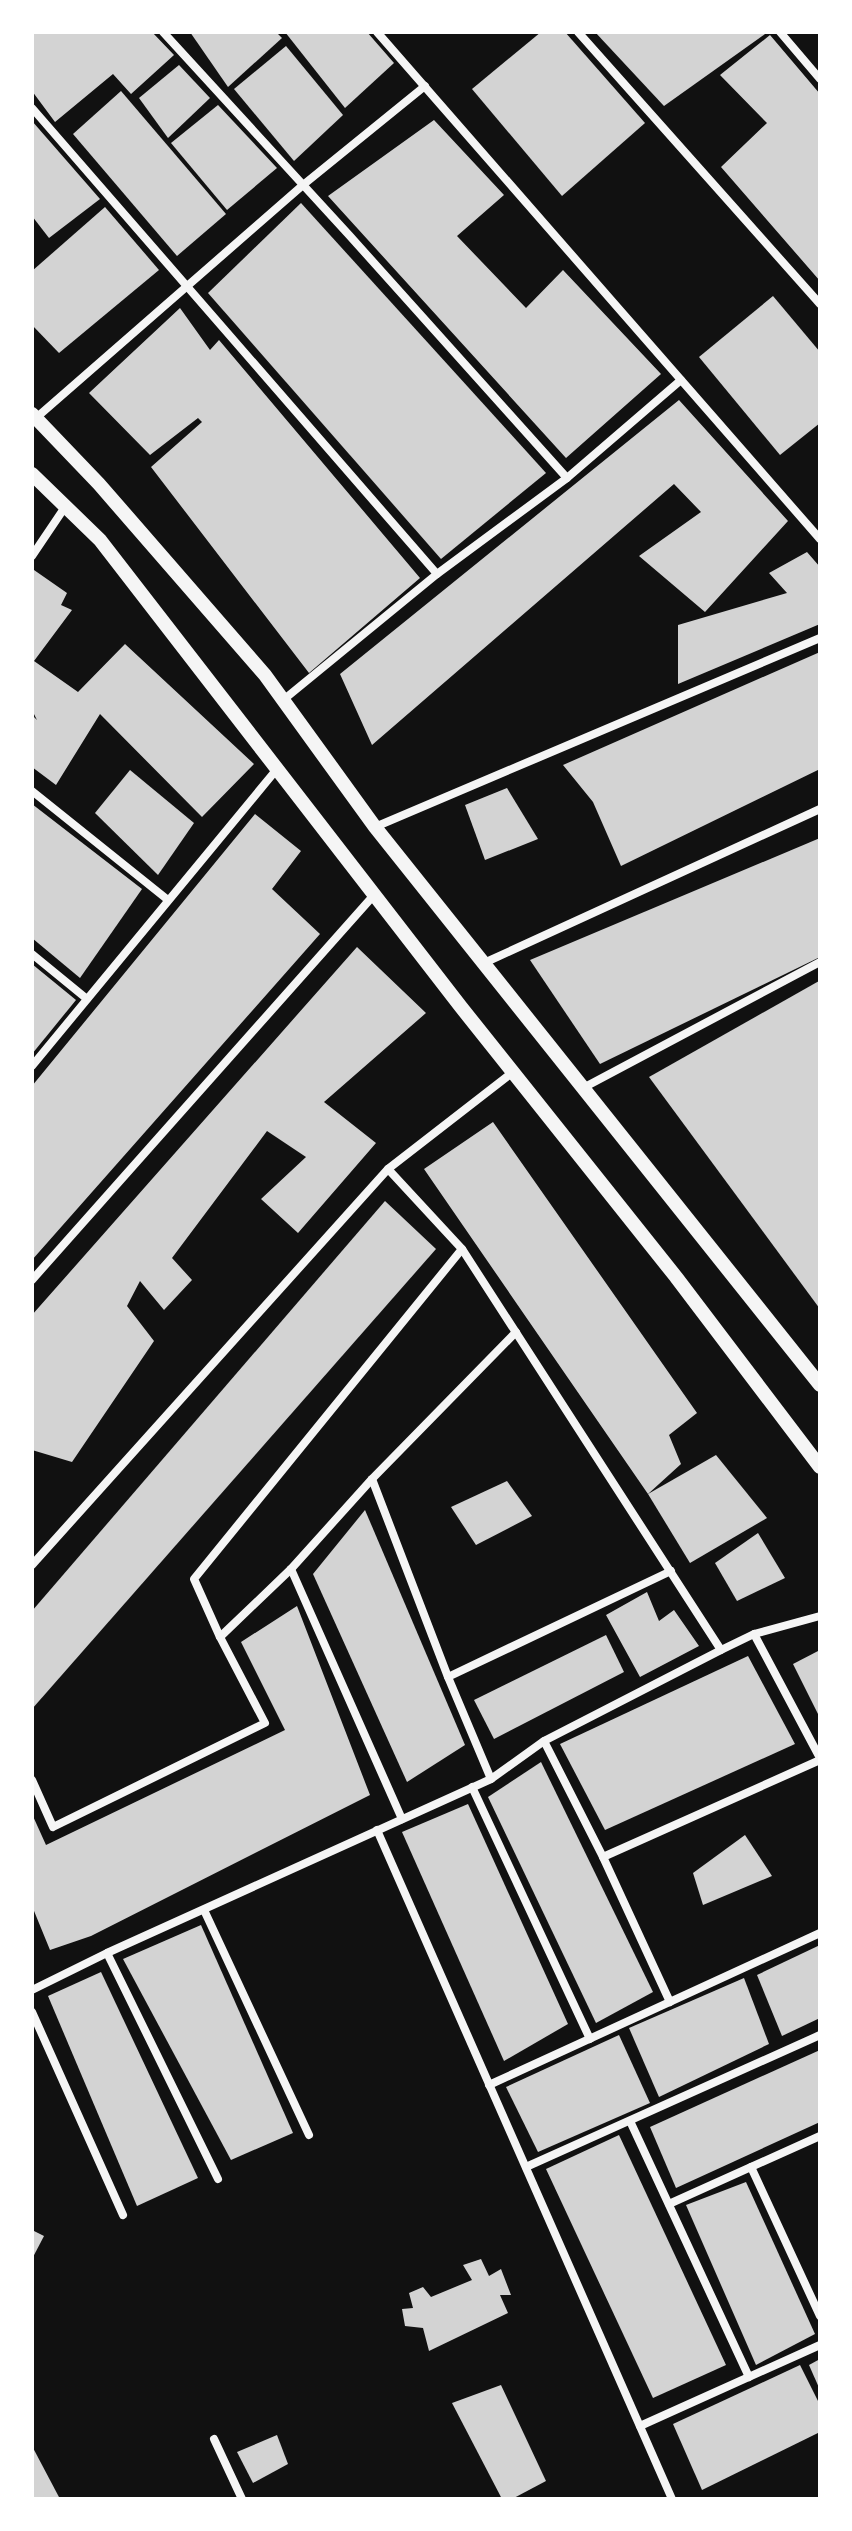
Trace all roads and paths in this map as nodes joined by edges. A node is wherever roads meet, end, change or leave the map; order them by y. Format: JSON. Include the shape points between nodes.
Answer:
{"nodes":[{"id":1,"x":163,"y":32,"type":"edge"},
{"id":2,"x":377,"y":32,"type":"edge"},
{"id":3,"x":578,"y":32,"type":"edge"},
{"id":4,"x":780,"y":32,"type":"edge"},
{"id":5,"x":820,"y":79,"type":"edge"},
{"id":6,"x":425,"y":86,"type":"junction"},
{"id":7,"x":32,"y":108,"type":"edge"},
{"id":8,"x":303,"y":185,"type":"junction"},
{"id":9,"x":186,"y":287,"type":"junction"},
{"id":10,"x":820,"y":304,"type":"edge"},
{"id":11,"x":681,"y":380,"type":"junction"},
{"id":12,"x":34,"y":416,"type":"edge"},
{"id":13,"x":32,"y":474,"type":"edge"},
{"id":14,"x":567,"y":478,"type":"junction"},
{"id":15,"x":65,"y":507,"type":"junction"},
{"id":16,"x":820,"y":539,"type":"edge"},
{"id":17,"x":32,"y":556,"type":"edge"},
{"id":18,"x":437,"y":574,"type":"junction"},
{"id":19,"x":820,"y":638,"type":"edge"},
{"id":20,"x":282,"y":701,"type":"junction"},
{"id":21,"x":277,"y":769,"type":"junction"},
{"id":22,"x":32,"y":791,"type":"edge"},
{"id":23,"x":820,"y":809,"type":"edge"},
{"id":24,"x":375,"y":827,"type":"junction"},
{"id":25,"x":374,"y":895,"type":"junction"},
{"id":26,"x":168,"y":900,"type":"junction"},
{"id":27,"x":32,"y":954,"type":"edge"},
{"id":28,"x":820,"y":962,"type":"edge"},
{"id":29,"x":484,"y":963,"type":"junction"},
{"id":30,"x":87,"y":999,"type":"junction"},
{"id":31,"x":32,"y":1066,"type":"edge"},
{"id":32,"x":513,"y":1072,"type":"junction"},
{"id":33,"x":583,"y":1088,"type":"junction"},
{"id":34,"x":388,"y":1169,"type":"junction"},
{"id":35,"x":462,"y":1249,"type":"junction"},
{"id":36,"x":32,"y":1280,"type":"edge"},
{"id":37,"x":516,"y":1332,"type":"junction"},
{"id":38,"x":820,"y":1385,"type":"edge"},
{"id":39,"x":820,"y":1467,"type":"edge"},
{"id":40,"x":372,"y":1479,"type":"junction"},
{"id":41,"x":32,"y":1565,"type":"edge"},
{"id":42,"x":291,"y":1569,"type":"junction"},
{"id":43,"x":671,"y":1571,"type":"junction"},
{"id":44,"x":820,"y":1616,"type":"edge"},
{"id":45,"x":754,"y":1634,"type":"junction"},
{"id":46,"x":220,"y":1637,"type":"junction"},
{"id":47,"x":721,"y":1650,"type":"junction"},
{"id":48,"x":448,"y":1677,"type":"junction"},
{"id":49,"x":544,"y":1741,"type":"junction"},
{"id":50,"x":820,"y":1759,"type":"edge"},
{"id":51,"x":491,"y":1779,"type":"junction"},
{"id":52,"x":32,"y":1780,"type":"edge"},
{"id":53,"x":472,"y":1787,"type":"junction"},
{"id":54,"x":402,"y":1819,"type":"junction"},
{"id":55,"x":377,"y":1830,"type":"junction"},
{"id":56,"x":603,"y":1857,"type":"junction"},
{"id":57,"x":204,"y":1910,"type":"junction"},
{"id":58,"x":820,"y":1933,"type":"edge"},
{"id":59,"x":107,"y":1953,"type":"junction"},
{"id":60,"x":32,"y":1990,"type":"edge"},
{"id":61,"x":670,"y":2002,"type":"junction"},
{"id":62,"x":32,"y":2012,"type":"edge"},
{"id":63,"x":820,"y":2035,"type":"edge"},
{"id":64,"x":590,"y":2039,"type":"junction"},
{"id":65,"x":489,"y":2085,"type":"junction"},
{"id":66,"x":630,"y":2121,"type":"junction"},
{"id":67,"x":309,"y":2135,"type":"dead end"},
{"id":68,"x":820,"y":2136,"type":"edge"},
{"id":69,"x":526,"y":2167,"type":"junction"},
{"id":70,"x":751,"y":2167,"type":"junction"},
{"id":71,"x":218,"y":2179,"type":"dead end"},
{"id":72,"x":669,"y":2204,"type":"junction"},
{"id":73,"x":123,"y":2215,"type":"dead end"},
{"id":74,"x":820,"y":2316,"type":"edge"},
{"id":75,"x":820,"y":2345,"type":"edge"},
{"id":76,"x":749,"y":2377,"type":"junction"},
{"id":77,"x":640,"y":2426,"type":"junction"},
{"id":78,"x":214,"y":2439,"type":"dead end"},
{"id":79,"x":242,"y":2499,"type":"edge"},
{"id":80,"x":672,"y":2499,"type":"edge"}],
"edges":[{"from":1,"to":8,"type":"street"},
{"from":2,"to":6,"type":"street"},
{"from":3,"to":10,"type":"street"},
{"from":4,"to":5,"type":"street"},
{"from":6,"to":8,"type":"street"},
{"from":6,"to":11,"type":"street"},
{"from":7,"to":9,"type":"street"},
{"from":8,"to":9,"type":"street"},
{"from":8,"to":14,"type":"street"},
{"from":9,"to":12,"type":"street"},
{"from":9,"to":18,"type":"street"},
{"from":11,"to":14,"type":"street"},
{"from":11,"to":16,"type":"street"},
{"from":12,"to":20,"type":"street","via":[[99,484]]},
{"from":13,"to":15,"type":"street"},
{"from":14,"to":18,"type":"street"},
{"from":15,"to":17,"type":"street"},
{"from":15,"to":21,"type":"street","via":[[100,540]]},
{"from":18,"to":20,"type":"street"},
{"from":19,"to":24,"type":"street"},
{"from":20,"to":24,"type":"street"},
{"from":21,"to":25,"type":"street"},
{"from":21,"to":26,"type":"street"},
{"from":22,"to":26,"type":"street"},
{"from":23,"to":29,"type":"street"},
{"from":24,"to":29,"type":"street"},
{"from":25,"to":32,"type":"street"},
{"from":25,"to":36,"type":"street"},
{"from":26,"to":30,"type":"street"},
{"from":27,"to":30,"type":"street"},
{"from":28,"to":33,"type":"street"},
{"from":29,"to":33,"type":"street"},
{"from":30,"to":31,"type":"street"},
{"from":32,"to":34,"type":"street"},
{"from":32,"to":39,"type":"street"},
{"from":33,"to":38,"type":"street"},
{"from":34,"to":35,"type":"street"},
{"from":34,"to":41,"type":"street"},
{"from":35,"to":37,"type":"street"},
{"from":35,"to":46,"type":"street","via":[[194,1579]]},
{"from":37,"to":40,"type":"street"},
{"from":37,"to":43,"type":"street"},
{"from":40,"to":42,"type":"street"},
{"from":40,"to":48,"type":"street"},
{"from":42,"to":46,"type":"street"},
{"from":42,"to":54,"type":"street"},
{"from":43,"to":47,"type":"street"},
{"from":43,"to":48,"type":"street"},
{"from":44,"to":45,"type":"street"},
{"from":45,"to":47,"type":"street"},
{"from":45,"to":50,"type":"street"},
{"from":46,"to":52,"type":"street","via":[[265,1723],[53,1827]]},
{"from":47,"to":49,"type":"street"},
{"from":48,"to":51,"type":"street"},
{"from":49,"to":51,"type":"street"},
{"from":49,"to":56,"type":"street"},
{"from":50,"to":56,"type":"street"},
{"from":51,"to":53,"type":"street"},
{"from":53,"to":54,"type":"street"},
{"from":53,"to":64,"type":"street"},
{"from":54,"to":55,"type":"street"},
{"from":55,"to":57,"type":"street"},
{"from":55,"to":65,"type":"street"},
{"from":56,"to":61,"type":"street"},
{"from":57,"to":59,"type":"street"},
{"from":57,"to":67,"type":"street"},
{"from":58,"to":61,"type":"street"},
{"from":59,"to":60,"type":"street"},
{"from":59,"to":71,"type":"street"},
{"from":61,"to":64,"type":"street"},
{"from":62,"to":73,"type":"street"},
{"from":63,"to":66,"type":"street"},
{"from":64,"to":65,"type":"street"},
{"from":65,"to":69,"type":"street"},
{"from":66,"to":69,"type":"street"},
{"from":66,"to":72,"type":"street"},
{"from":68,"to":70,"type":"street"},
{"from":69,"to":77,"type":"street"},
{"from":70,"to":72,"type":"street"},
{"from":70,"to":74,"type":"street"},
{"from":72,"to":76,"type":"street"},
{"from":75,"to":76,"type":"street"},
{"from":76,"to":77,"type":"street"},
{"from":77,"to":80,"type":"street"},
{"from":78,"to":79,"type":"street"}]}
